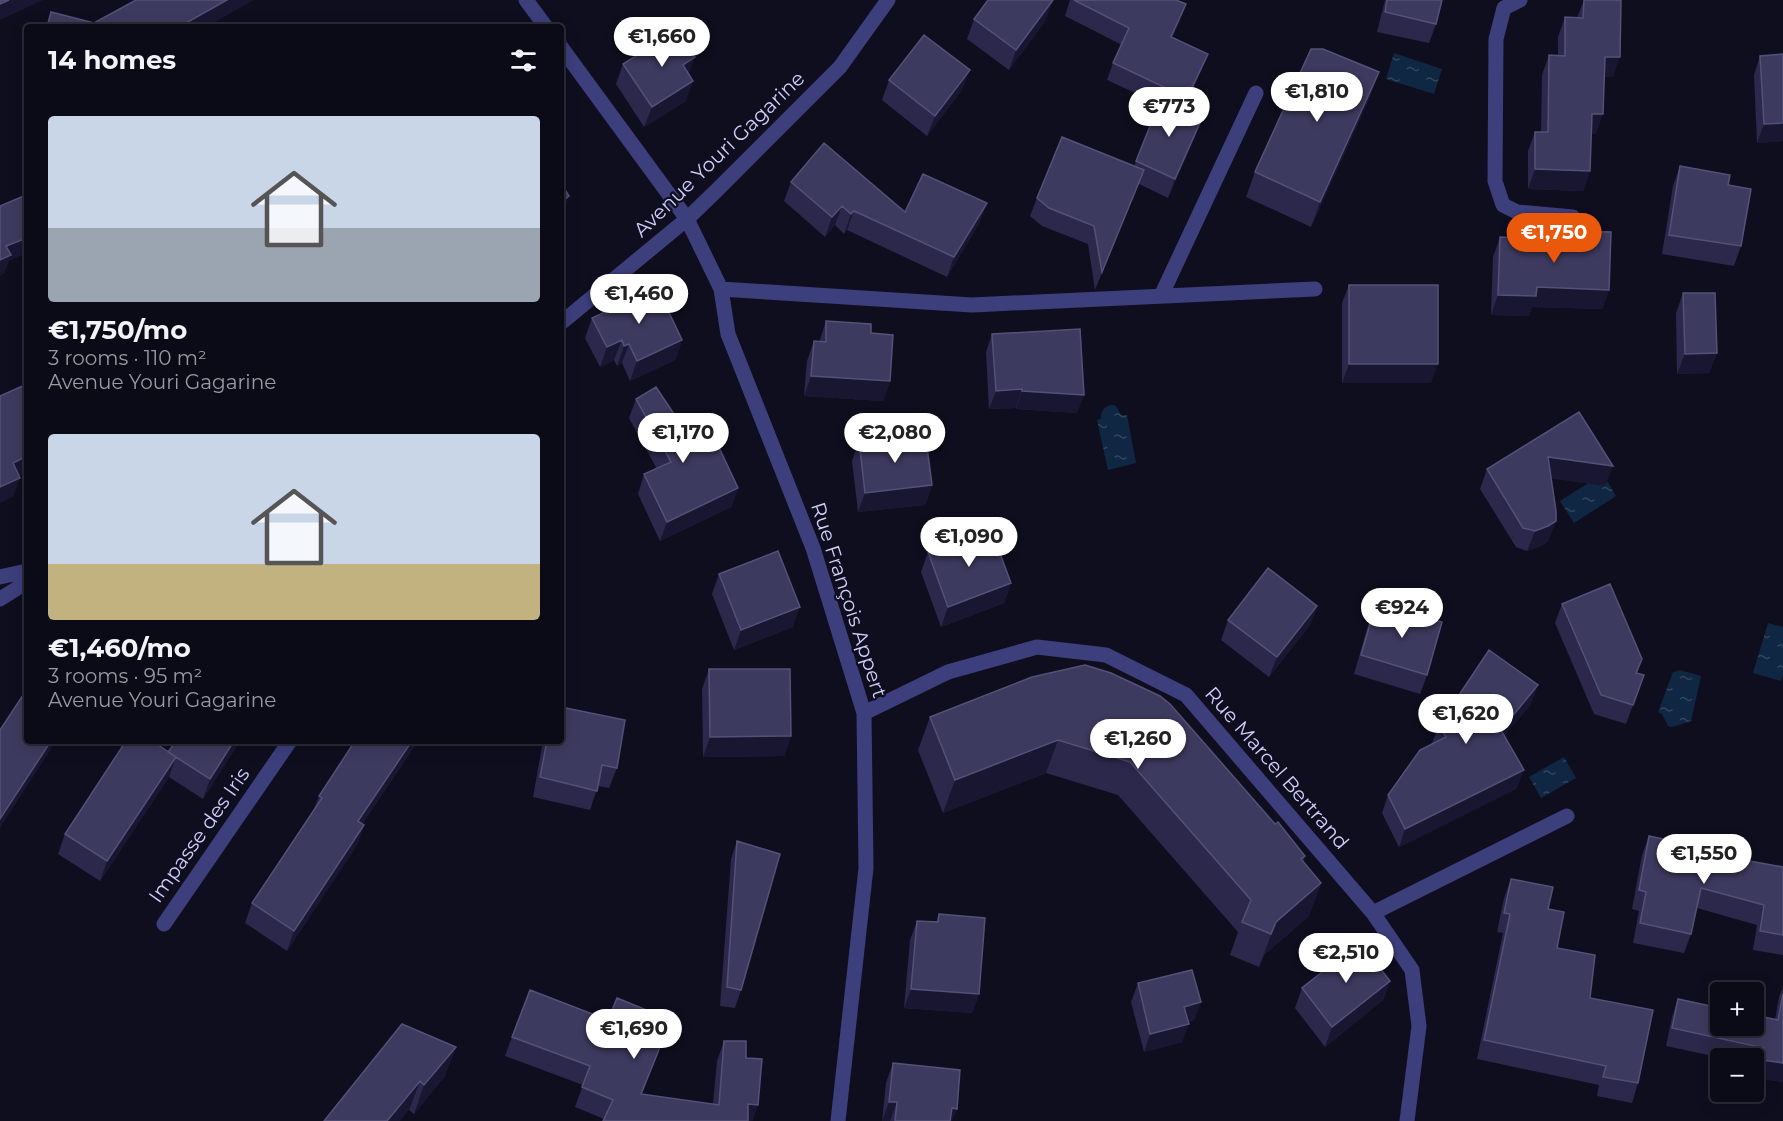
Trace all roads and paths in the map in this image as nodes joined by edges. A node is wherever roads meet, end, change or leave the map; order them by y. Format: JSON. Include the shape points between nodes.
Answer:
{"nodes":[{"id":1,"x":526,"y":0,"type":"edge"},
{"id":2,"x":888,"y":0,"type":"edge"},
{"id":3,"x":1520,"y":0,"type":"edge"},
{"id":4,"x":544,"y":24,"type":"edge"},
{"id":5,"x":564,"y":51,"type":"edge"},
{"id":6,"x":1256,"y":93,"type":"dead end"},
{"id":7,"x":1573,"y":217,"type":"dead end"},
{"id":8,"x":687,"y":219,"type":"junction"},
{"id":9,"x":722,"y":289,"type":"junction"},
{"id":10,"x":1315,"y":289,"type":"dead end"},
{"id":11,"x":1161,"y":296,"type":"junction"},
{"id":12,"x":564,"y":321,"type":"edge"},
{"id":13,"x":24,"y":572,"type":"edge"},
{"id":14,"x":0,"y":577,"type":"edge"},
{"id":15,"x":24,"y":584,"type":"edge"},
{"id":16,"x":0,"y":599,"type":"edge"},
{"id":17,"x":864,"y":713,"type":"junction"},
{"id":18,"x":288,"y":744,"type":"edge"},
{"id":19,"x":1567,"y":816,"type":"dead end"},
{"id":20,"x":1373,"y":913,"type":"junction"},
{"id":21,"x":164,"y":924,"type":"dead end"},
{"id":22,"x":838,"y":1121,"type":"edge"},
{"id":23,"x":1407,"y":1121,"type":"edge"}],
"edges":[{"from":1,"to":4,"type":"street"},
{"from":2,"to":8,"type":"street","name":"Avenue Youri Gagarine","via":[[840,68]]},
{"from":3,"to":7,"type":"street","via":[[1504,8],[1496,39],[1496,181],[1503,205],[1517,212]]},
{"from":5,"to":8,"type":"street","name":"Rue François Appert"},
{"from":6,"to":11,"type":"street"},
{"from":8,"to":9,"type":"street","name":"Rue François Appert"},
{"from":8,"to":12,"type":"street","name":"Avenue Youri Gagarine"},
{"from":9,"to":11,"type":"street","via":[[972,305]]},
{"from":9,"to":17,"type":"street","name":"Rue François Appert","via":[[728,334],[813,548]]},
{"from":10,"to":11,"type":"street"},
{"from":13,"to":14,"type":"street"},
{"from":15,"to":16,"type":"street"},
{"from":17,"to":20,"type":"street","name":"Rue Marcel Bertrand","via":[[948,672],[1037,646],[1106,655],[1186,695]]},
{"from":17,"to":22,"type":"street","name":"Rue François Appert","via":[[866,868]]},
{"from":18,"to":21,"type":"street","name":"Impasse des Iris"},
{"from":19,"to":20,"type":"street"},
{"from":20,"to":23,"type":"street","name":"Rue Marcel Bertrand","via":[[1412,970],[1419,1026]]}]}
